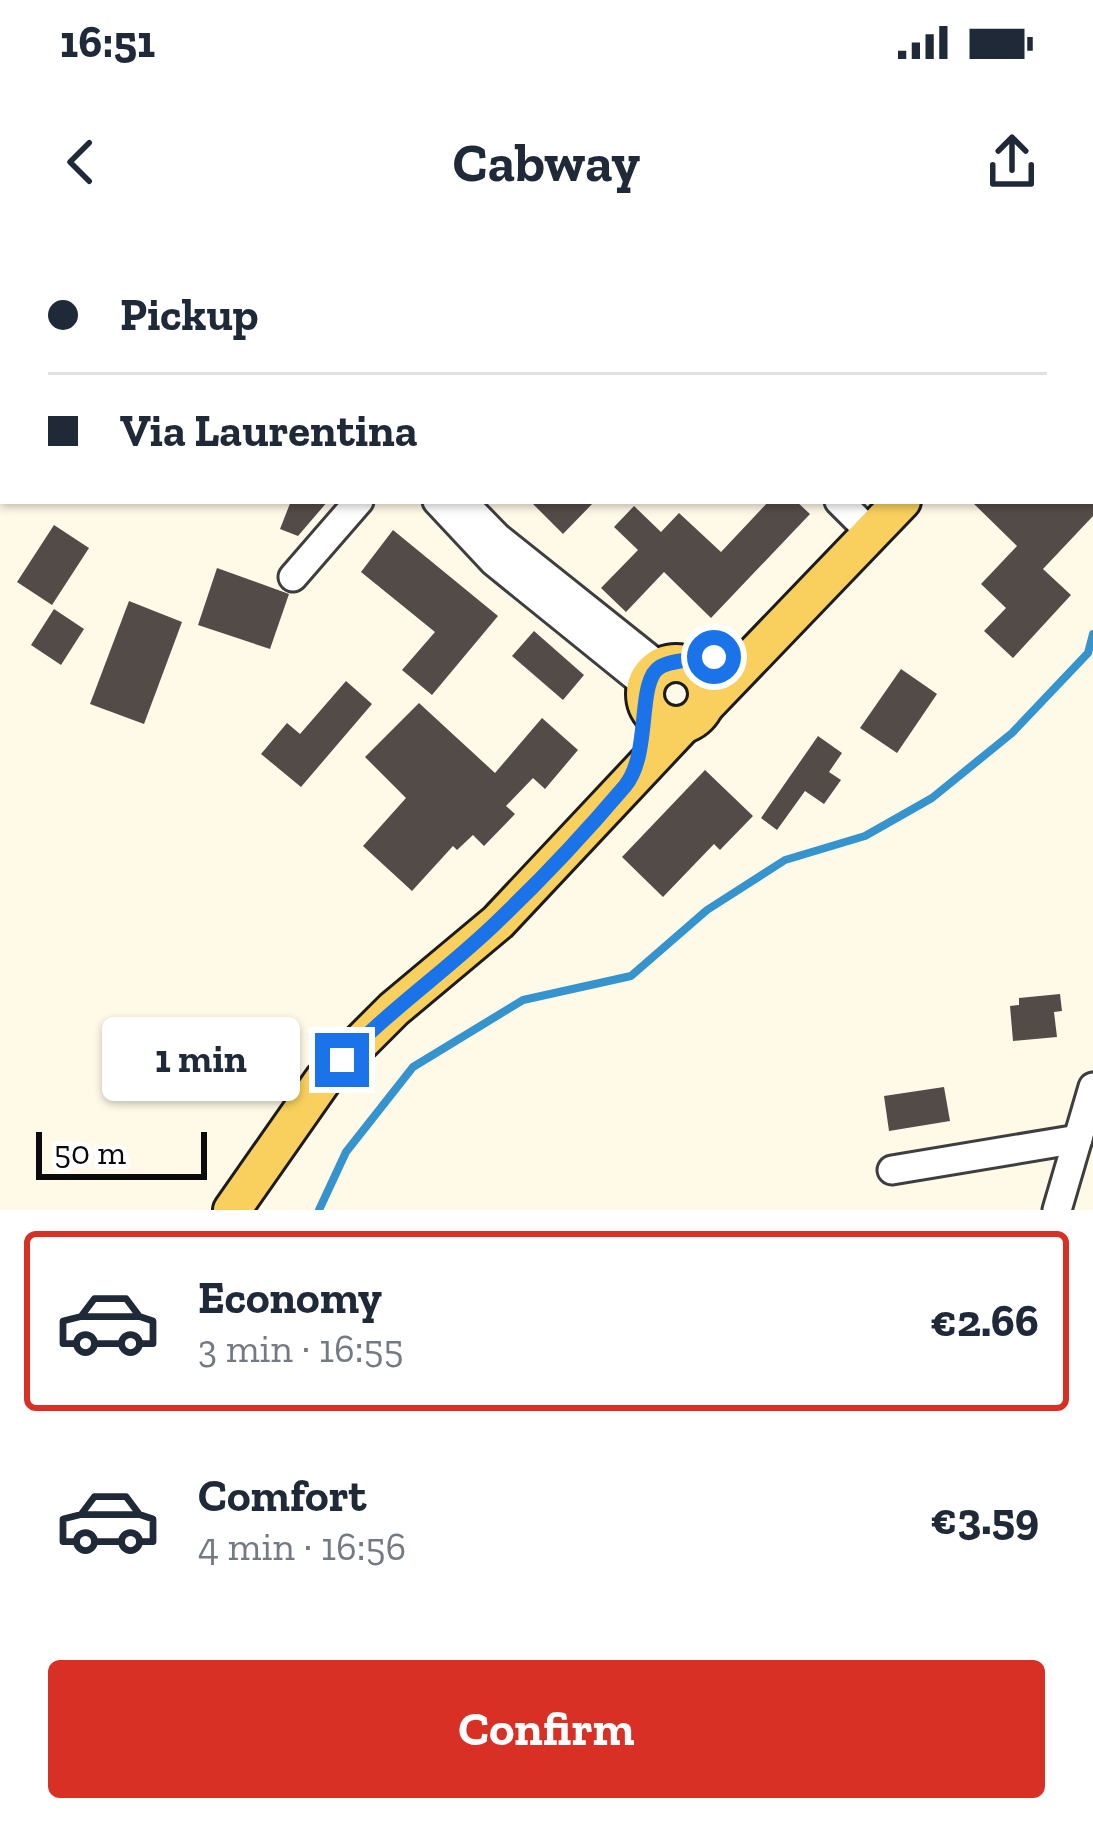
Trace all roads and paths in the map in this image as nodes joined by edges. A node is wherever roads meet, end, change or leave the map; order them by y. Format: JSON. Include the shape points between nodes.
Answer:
{"nodes":[{"id":1,"x":356,"y":504,"type":"edge"},
{"id":2,"x":440,"y":504,"type":"edge"},
{"id":3,"x":465,"y":504,"type":"edge"},
{"id":4,"x":842,"y":504,"type":"edge"},
{"id":5,"x":899,"y":504,"type":"edge"},
{"id":6,"x":871,"y":533,"type":"junction"},
{"id":7,"x":839,"y":565,"type":"junction"},
{"id":8,"x":293,"y":577,"type":"dead end"},
{"id":9,"x":659,"y":680,"type":"junction"},
{"id":10,"x":694,"y":715,"type":"junction"},
{"id":11,"x":629,"y":781,"type":"junction"},
{"id":12,"x":1093,"y":1087,"type":"edge"},
{"id":13,"x":1078,"y":1139,"type":"junction"},
{"id":14,"x":892,"y":1170,"type":"dead end"},
{"id":15,"x":232,"y":1210,"type":"edge"},
{"id":16,"x":1058,"y":1210,"type":"edge"}],
"edges":[{"from":1,"to":8,"type":"street"},
{"from":2,"to":9,"type":"street","via":[[494,562]]},
{"from":3,"to":9,"type":"street"},
{"from":4,"to":6,"type":"street"},
{"from":5,"to":6,"type":"main road"},
{"from":6,"to":7,"type":"main road"},
{"from":7,"to":9,"type":"main road","via":[[734,649]]},
{"from":7,"to":10,"type":"main road"},
{"from":9,"to":10,"type":"main road","via":[[658,719]]},
{"from":9,"to":10,"type":"main road","via":[[706,685]]},
{"from":9,"to":11,"type":"main road"},
{"from":10,"to":11,"type":"main road"},
{"from":11,"to":15,"type":"main road","via":[[498,922],[322,1080]]},
{"from":12,"to":13,"type":"street"},
{"from":13,"to":14,"type":"street"},
{"from":13,"to":16,"type":"street"}]}
